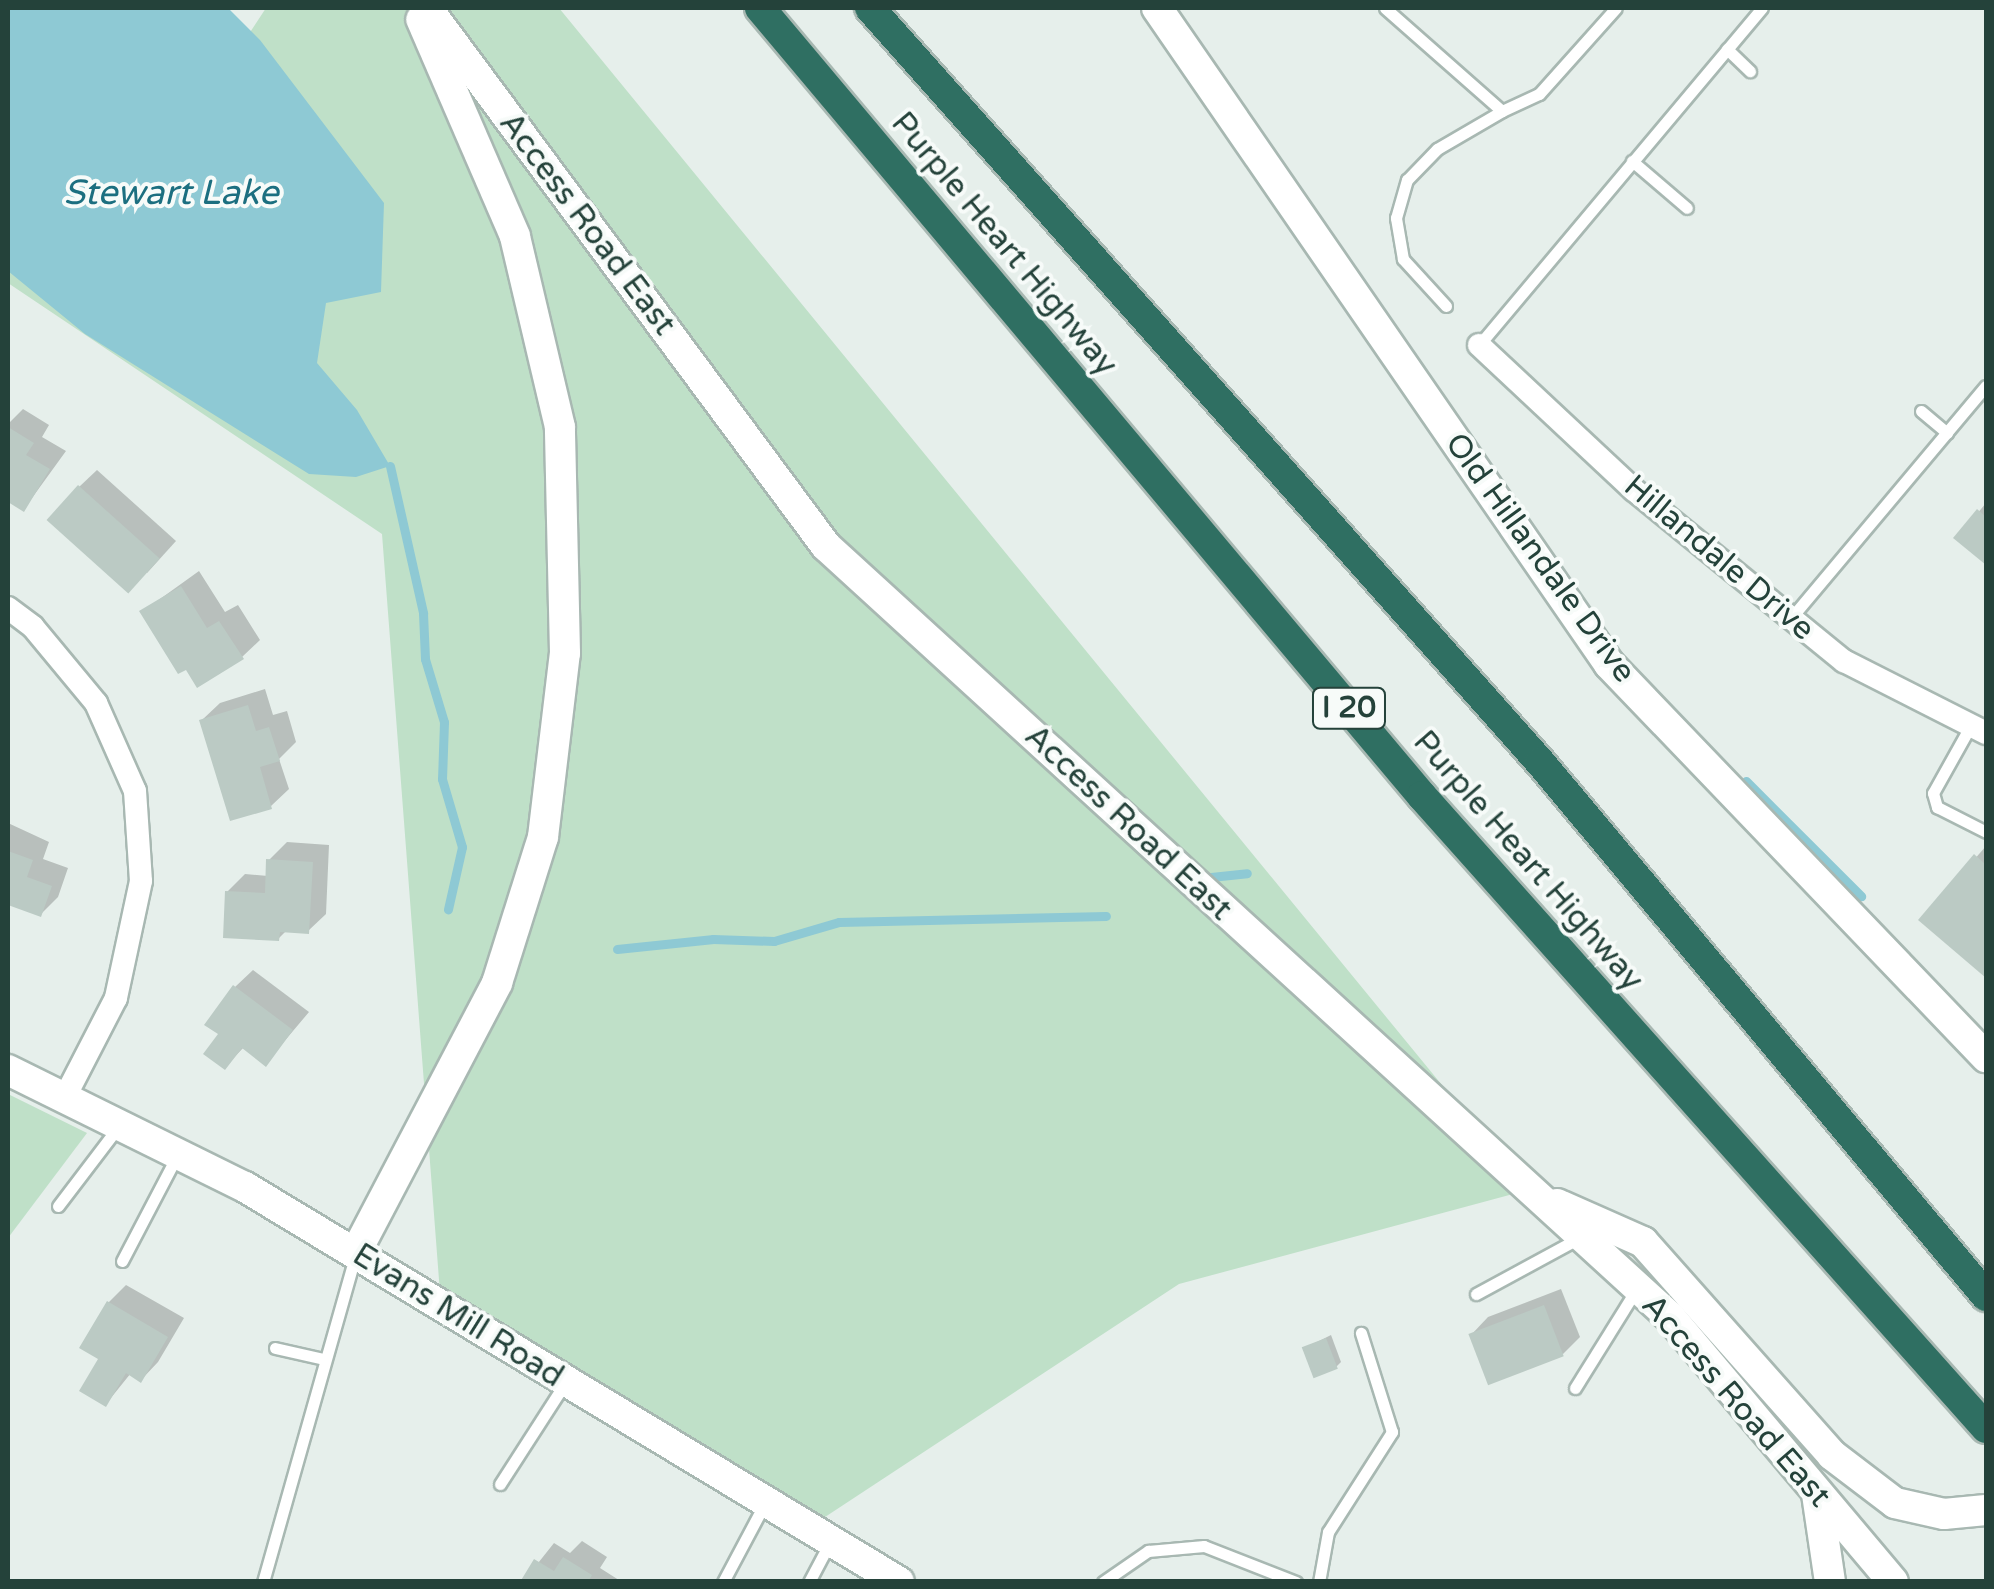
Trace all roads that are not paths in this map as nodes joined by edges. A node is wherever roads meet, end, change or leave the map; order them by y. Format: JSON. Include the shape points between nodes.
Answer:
{"nodes":[{"id":1,"x":416,"y":8,"type":"edge"},
{"id":2,"x":426,"y":8,"type":"edge"},
{"id":3,"x":760,"y":8,"type":"edge"},
{"id":4,"x":870,"y":8,"type":"edge"},
{"id":5,"x":1157,"y":8,"type":"edge"},
{"id":6,"x":1385,"y":8,"type":"edge"},
{"id":7,"x":1616,"y":8,"type":"edge"},
{"id":8,"x":1762,"y":8,"type":"edge"},
{"id":9,"x":1727,"y":49,"type":"junction"},
{"id":10,"x":1750,"y":70,"type":"dead end"},
{"id":11,"x":1502,"y":111,"type":"junction"},
{"id":12,"x":1632,"y":162,"type":"junction"},
{"id":13,"x":1688,"y":208,"type":"dead end"},
{"id":14,"x":1446,"y":306,"type":"dead end"},
{"id":15,"x":1479,"y":345,"type":"joint"},
{"id":16,"x":1986,"y":386,"type":"edge"},
{"id":17,"x":1921,"y":410,"type":"dead end"},
{"id":18,"x":1947,"y":433,"type":"junction"},
{"id":19,"x":8,"y":608,"type":"edge"},
{"id":20,"x":1791,"y":618,"type":"junction"},
{"id":21,"x":1979,"y":729,"type":"edge"},
{"id":22,"x":1986,"y":832,"type":"edge"},
{"id":23,"x":1986,"y":1057,"type":"edge"},
{"id":24,"x":8,"y":1070,"type":"edge"},
{"id":25,"x":66,"y":1095,"type":"junction"},
{"id":26,"x":122,"y":1122,"type":"junction"},
{"id":27,"x":180,"y":1150,"type":"junction"},
{"id":28,"x":1532,"y":1192,"type":"junction"},
{"id":29,"x":58,"y":1206,"type":"dead end"},
{"id":30,"x":1580,"y":1236,"type":"junction"},
{"id":31,"x":356,"y":1252,"type":"junction"},
{"id":32,"x":122,"y":1261,"type":"dead end"},
{"id":33,"x":1638,"y":1288,"type":"junction"},
{"id":34,"x":1476,"y":1294,"type":"dead end"},
{"id":35,"x":1986,"y":1296,"type":"edge"},
{"id":36,"x":1362,"y":1333,"type":"dead end"},
{"id":37,"x":275,"y":1348,"type":"dead end"},
{"id":38,"x":324,"y":1359,"type":"junction"},
{"id":39,"x":565,"y":1383,"type":"junction"},
{"id":40,"x":1574,"y":1388,"type":"dead end"},
{"id":41,"x":1986,"y":1428,"type":"edge"},
{"id":42,"x":500,"y":1484,"type":"dead end"},
{"id":43,"x":1816,"y":1490,"type":"junction"},
{"id":44,"x":764,"y":1504,"type":"junction"},
{"id":45,"x":1986,"y":1510,"type":"edge"},
{"id":46,"x":829,"y":1544,"type":"junction"},
{"id":47,"x":263,"y":1582,"type":"edge"},
{"id":48,"x":724,"y":1582,"type":"edge"},
{"id":49,"x":809,"y":1582,"type":"edge"},
{"id":50,"x":899,"y":1582,"type":"edge"},
{"id":51,"x":1102,"y":1582,"type":"edge"},
{"id":52,"x":1296,"y":1582,"type":"edge"},
{"id":53,"x":1320,"y":1582,"type":"edge"},
{"id":54,"x":1830,"y":1582,"type":"edge"},
{"id":55,"x":1893,"y":1582,"type":"edge"}],
"edges":[{"from":1,"to":31,"type":"main road","via":[[515,236],[560,428],[565,653],[543,837],[498,983]]},
{"from":2,"to":28,"type":"main road","name":"Access Road East","via":[[826,546]]},
{"from":3,"to":41,"type":"highway","name":"Purple Heart Highway","number":"I 20","via":[[1422,796]]},
{"from":4,"to":35,"type":"highway","name":"Purple Heart Highway","via":[[1540,762]]},
{"from":5,"to":23,"type":"main road","name":"Old Hillandale Drive","via":[[1608,664]]},
{"from":6,"to":11,"type":"lane"},
{"from":7,"to":11,"type":"lane","via":[[1539,94]]},
{"from":8,"to":9,"type":"lane"},
{"from":9,"to":10,"type":"lane"},
{"from":9,"to":12,"type":"lane"},
{"from":11,"to":14,"type":"lane","via":[[1437,150],[1408,180],[1396,218],[1403,259]]},
{"from":12,"to":13,"type":"lane"},
{"from":12,"to":15,"type":"lane"},
{"from":15,"to":20,"type":"street","name":"Hillandale Drive","via":[[1634,490]]},
{"from":16,"to":18,"type":"lane"},
{"from":17,"to":18,"type":"lane"},
{"from":18,"to":20,"type":"lane"},
{"from":19,"to":25,"type":"street","via":[[33,627],[96,703],[135,790],[141,880],[116,998]]},
{"from":20,"to":21,"type":"street","name":"Hillandale Drive","via":[[1844,661]]},
{"from":21,"to":22,"type":"lane","via":[[1933,793],[1937,808]]},
{"from":24,"to":25,"type":"main road","name":"Evans Mill Road"},
{"from":25,"to":26,"type":"main road","name":"Evans Mill Road"},
{"from":26,"to":27,"type":"main road","name":"Evans Mill Road"},
{"from":26,"to":29,"type":"lane"},
{"from":27,"to":31,"type":"main road","name":"Evans Mill Road"},
{"from":27,"to":32,"type":"lane"},
{"from":28,"to":30,"type":"main road","name":"Access Road East"},
{"from":28,"to":45,"type":"main road","via":[[1643,1242],[1832,1455],[1894,1503],[1944,1514]]},
{"from":30,"to":33,"type":"main road","name":"Access Road East"},
{"from":30,"to":34,"type":"lane"},
{"from":31,"to":38,"type":"lane"},
{"from":31,"to":39,"type":"main road","name":"Evans Mill Road"},
{"from":33,"to":40,"type":"lane"},
{"from":33,"to":43,"type":"main road","name":"Access Road East"},
{"from":36,"to":53,"type":"lane","via":[[1392,1432],[1328,1532]]},
{"from":37,"to":38,"type":"lane"},
{"from":38,"to":47,"type":"lane"},
{"from":39,"to":42,"type":"lane"},
{"from":39,"to":44,"type":"main road","name":"Evans Mill Road"},
{"from":43,"to":54,"type":"main road"},
{"from":43,"to":55,"type":"main road","name":"Access Road East"},
{"from":44,"to":46,"type":"main road","name":"Evans Mill Road"},
{"from":44,"to":48,"type":"lane"},
{"from":46,"to":49,"type":"lane"},
{"from":46,"to":50,"type":"main road","name":"Evans Mill Road"},
{"from":51,"to":52,"type":"lane","via":[[1148,1551],[1204,1546]]}]}
